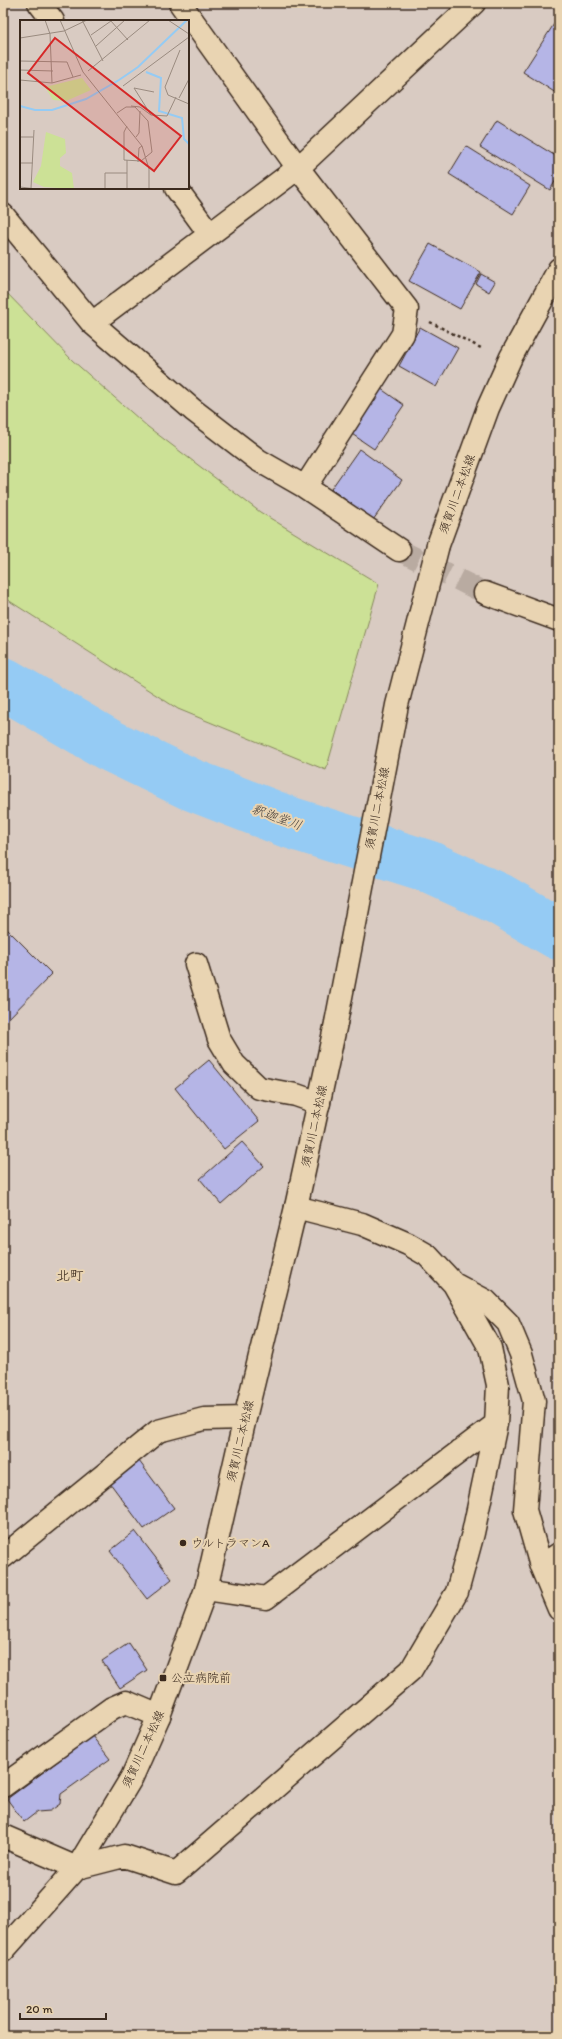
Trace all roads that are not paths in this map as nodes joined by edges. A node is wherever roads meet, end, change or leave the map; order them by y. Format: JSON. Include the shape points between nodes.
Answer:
{"nodes":[{"id":1,"x":39,"y":3,"type":"edge"},
{"id":2,"x":180,"y":3,"type":"edge"},
{"id":3,"x":474,"y":3,"type":"edge"},
{"id":4,"x":52,"y":20,"type":"edge"},
{"id":5,"x":298,"y":168,"type":"junction"},
{"id":6,"x":177,"y":189,"type":"edge"},
{"id":7,"x":3,"y":215,"type":"edge"},
{"id":8,"x":209,"y":233,"type":"junction"},
{"id":9,"x":559,"y":269,"type":"edge"},
{"id":10,"x":92,"y":323,"type":"junction"},
{"id":11,"x":305,"y":487,"type":"junction"},
{"id":12,"x":399,"y":550,"type":"tunnel mouth"},
{"id":13,"x":484,"y":593,"type":"tunnel mouth"},
{"id":14,"x":559,"y":620,"type":"edge"},
{"id":15,"x":196,"y":964,"type":"dead end"},
{"id":16,"x":319,"y":1103,"type":"junction"},
{"id":17,"x":296,"y":1207,"type":"junction"},
{"id":18,"x":454,"y":1284,"type":"junction"},
{"id":19,"x":245,"y":1418,"type":"junction"},
{"id":20,"x":496,"y":1424,"type":"junction"},
{"id":21,"x":3,"y":1557,"type":"edge"},
{"id":22,"x":550,"y":1560,"type":"edge"},
{"id":23,"x":206,"y":1588,"type":"junction"},
{"id":24,"x":559,"y":1609,"type":"edge"},
{"id":25,"x":159,"y":1716,"type":"junction"},
{"id":26,"x":3,"y":1786,"type":"edge"},
{"id":27,"x":3,"y":1836,"type":"edge"},
{"id":28,"x":77,"y":1868,"type":"junction"},
{"id":29,"x":3,"y":1951,"type":"edge"}],
"edges":[{"from":1,"to":4,"type":"street"},
{"from":2,"to":5,"type":"street"},
{"from":3,"to":5,"type":"street"},
{"from":5,"to":8,"type":"street"},
{"from":5,"to":11,"type":"street","via":[[407,309],[403,334]]},
{"from":6,"to":8,"type":"street"},
{"from":7,"to":10,"type":"street"},
{"from":8,"to":10,"type":"street"},
{"from":9,"to":16,"type":"street","name":"須賀川二本松線","bridge":true,"via":[[511,356],[491,402],[438,545],[397,706]]},
{"from":10,"to":11,"type":"street","via":[[193,410],[258,460]]},
{"from":11,"to":12,"type":"street"},
{"from":13,"to":14,"type":"street"},
{"from":15,"to":16,"type":"street","via":[[219,1039],[234,1064],[259,1088],[296,1095]]},
{"from":16,"to":17,"type":"street","name":"須賀川二本松線"},
{"from":17,"to":18,"type":"street","via":[[362,1224],[408,1244],[427,1255]]},
{"from":17,"to":19,"type":"street","name":"須賀川二本松線"},
{"from":18,"to":20,"type":"street","via":[[490,1348],[498,1385]]},
{"from":18,"to":22,"type":"street","via":[[486,1301],[508,1323],[521,1354],[534,1401],[525,1510]]},
{"from":19,"to":21,"type":"street","via":[[204,1419],[158,1431]]},
{"from":19,"to":23,"type":"street","name":"須賀川二本松線"},
{"from":20,"to":23,"type":"street","via":[[266,1598]]},
{"from":20,"to":28,"type":"street","via":[[473,1533],[456,1592],[411,1670],[176,1873],[124,1856]]},
{"from":22,"to":24,"type":"street"},
{"from":23,"to":25,"type":"street","name":"須賀川二本松線"},
{"from":25,"to":26,"type":"street","via":[[126,1702],[112,1708]]},
{"from":25,"to":28,"type":"street","name":"須賀川二本松線","via":[[132,1777]]},
{"from":27,"to":28,"type":"street"},
{"from":28,"to":29,"type":"street","name":"須賀川二本松線"}]}
